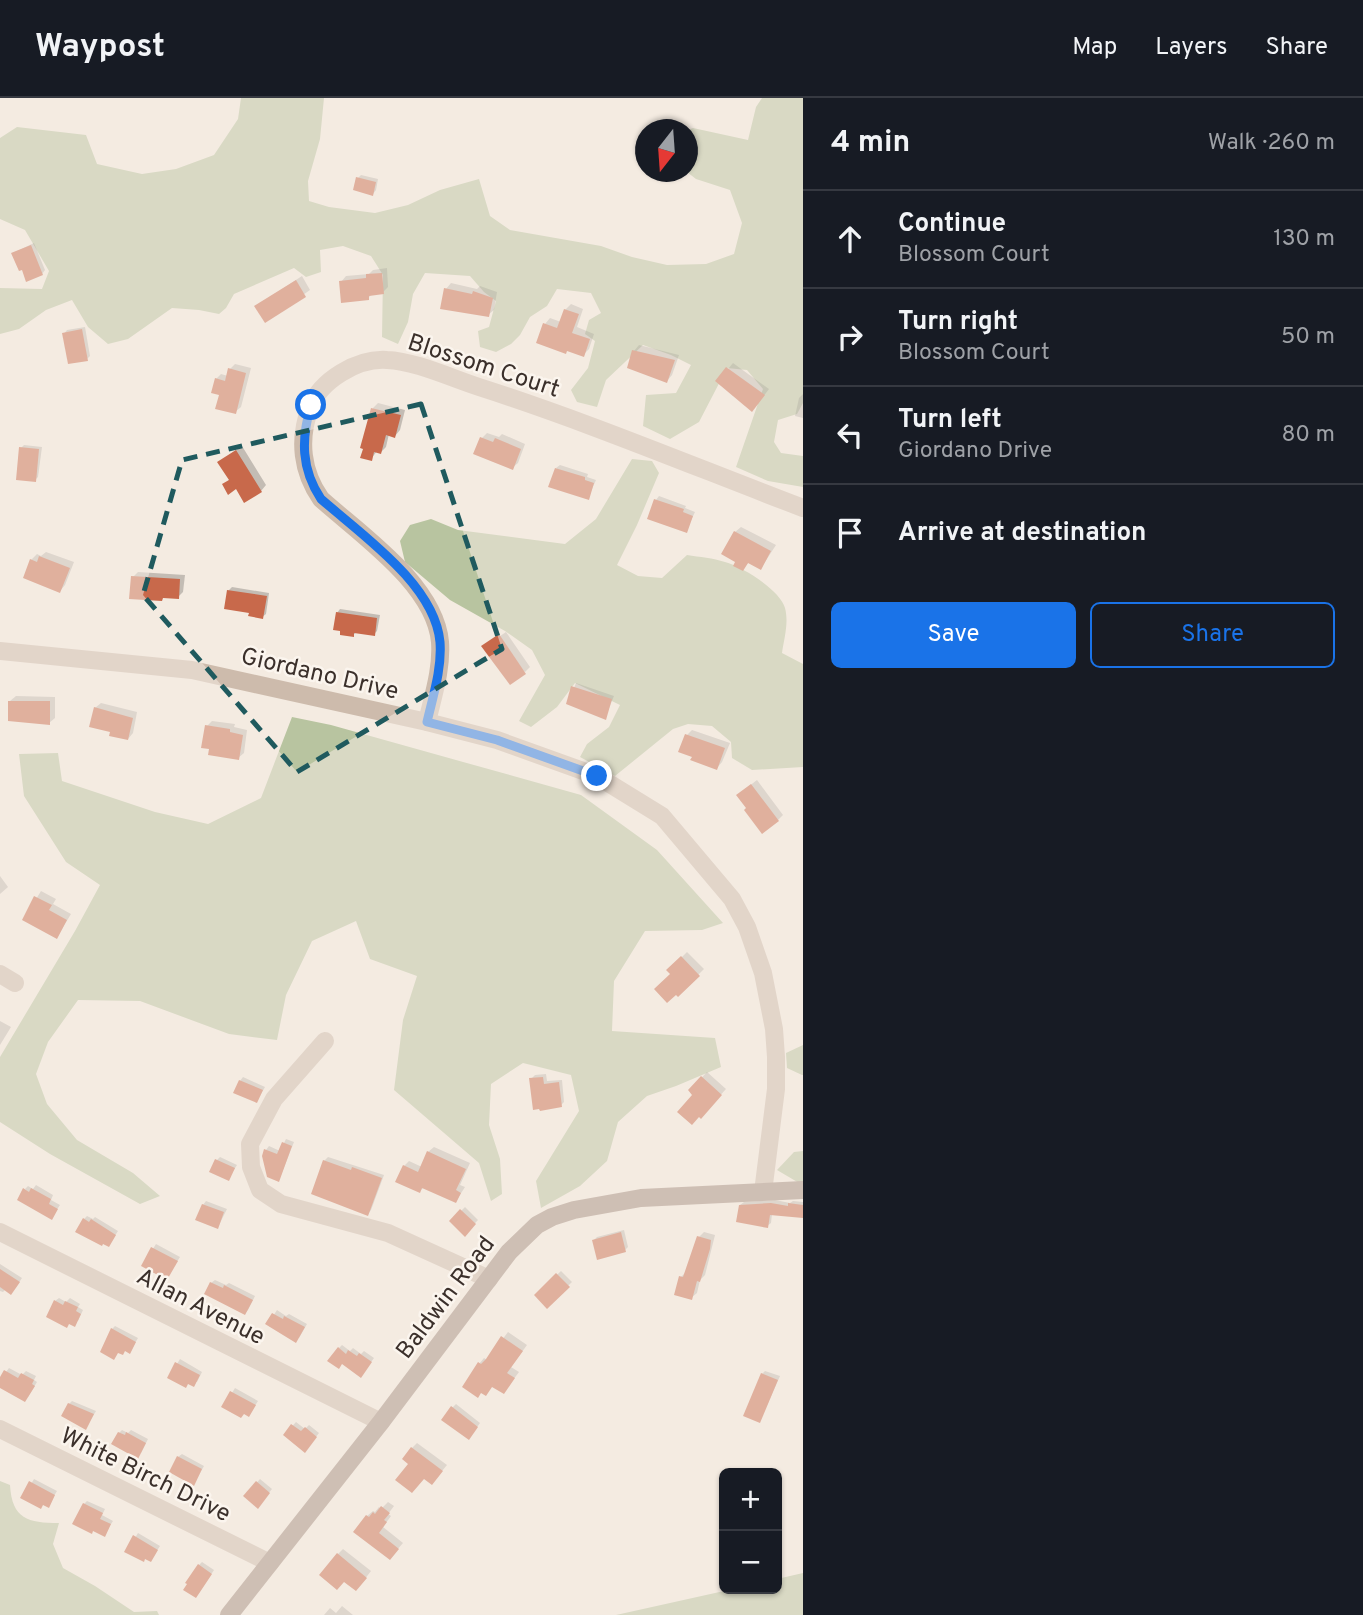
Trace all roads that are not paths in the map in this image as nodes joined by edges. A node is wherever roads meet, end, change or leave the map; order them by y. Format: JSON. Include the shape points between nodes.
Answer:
{"nodes":[{"id":1,"x":803,"y":508,"type":"edge"},
{"id":2,"x":0,"y":651,"type":"edge"},
{"id":3,"x":427,"y":722,"type":"junction"},
{"id":4,"x":325,"y":1041,"type":"dead end"},
{"id":5,"x":803,"y":1190,"type":"edge"},
{"id":6,"x":763,"y":1192,"type":"junction"},
{"id":7,"x":0,"y":1231,"type":"edge"},
{"id":8,"x":489,"y":1279,"type":"junction"},
{"id":9,"x":381,"y":1422,"type":"junction"},
{"id":10,"x":0,"y":1429,"type":"edge"},
{"id":11,"x":270,"y":1563,"type":"junction"},
{"id":12,"x":229,"y":1615,"type":"edge"}],
"edges":[{"from":1,"to":3,"type":"street","name":"Blossom Court","via":[[532,404],[411,365],[366,362],[341,373],[311,405],[305,424],[305,465],[310,484],[321,499],[410,578],[438,626],[439,666]]},
{"from":2,"to":3,"type":"street","name":"Giordano Drive","via":[[192,670]]},
{"from":3,"to":6,"type":"street","name":"Giordano Drive","via":[[497,740],[597,776],[662,816],[732,899],[763,973],[774,1029],[776,1089]]},
{"from":4,"to":8,"type":"street","via":[[274,1098],[250,1144],[251,1167],[260,1190],[281,1204],[388,1233]]},
{"from":5,"to":6,"type":"street","name":"Baldwin Road"},
{"from":6,"to":8,"type":"street","name":"Baldwin Road","via":[[641,1198],[574,1210],[552,1217],[524,1235]]},
{"from":7,"to":9,"type":"street","name":"Allan Avenue"},
{"from":8,"to":9,"type":"street","name":"Baldwin Road"},
{"from":9,"to":11,"type":"street","name":"Baldwin Road"},
{"from":10,"to":11,"type":"street","name":"White Birch Drive"},
{"from":11,"to":12,"type":"street","name":"Baldwin Road"}]}
